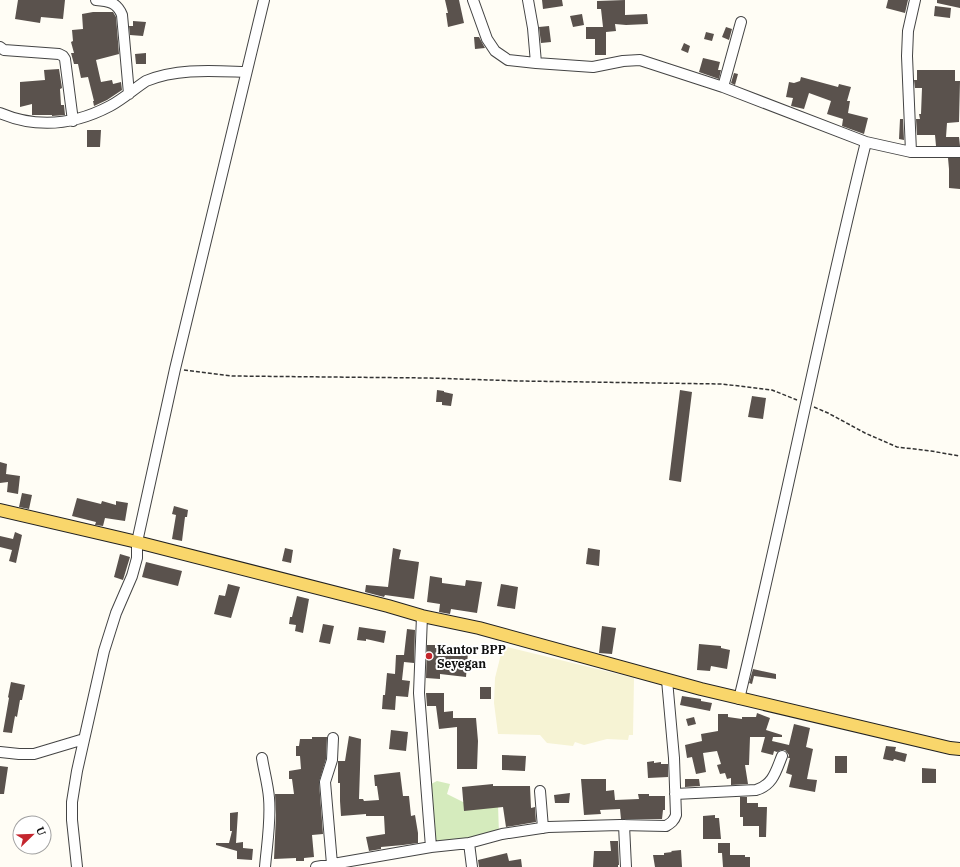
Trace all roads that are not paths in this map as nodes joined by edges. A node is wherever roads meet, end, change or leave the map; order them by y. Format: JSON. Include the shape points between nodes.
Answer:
{"nodes":[{"id":1,"x":96,"y":0,"type":"edge"},
{"id":2,"x":264,"y":0,"type":"edge"},
{"id":3,"x":472,"y":0,"type":"edge"},
{"id":4,"x":528,"y":0,"type":"edge"},
{"id":5,"x":915,"y":0,"type":"edge"},
{"id":6,"x":741,"y":22,"type":"dead end"},
{"id":7,"x":0,"y":47,"type":"edge"},
{"id":8,"x":536,"y":63,"type":"junction"},
{"id":9,"x":246,"y":72,"type":"junction"},
{"id":10,"x":723,"y":87,"type":"junction"},
{"id":11,"x":128,"y":94,"type":"junction"},
{"id":12,"x":0,"y":113,"type":"edge"},
{"id":13,"x":73,"y":121,"type":"junction"},
{"id":14,"x":866,"y":142,"type":"junction"},
{"id":15,"x":911,"y":152,"type":"junction"},
{"id":16,"x":960,"y":152,"type":"edge"},
{"id":17,"x":0,"y":510,"type":"edge"},
{"id":18,"x":137,"y":542,"type":"junction"},
{"id":19,"x":422,"y":616,"type":"junction"},
{"id":20,"x":667,"y":680,"type":"junction"},
{"id":21,"x":739,"y":699,"type":"junction"},
{"id":22,"x":333,"y":738,"type":"dead end"},
{"id":23,"x":84,"y":739,"type":"junction"},
{"id":24,"x":960,"y":749,"type":"edge"},
{"id":25,"x":0,"y":752,"type":"edge"},
{"id":26,"x":782,"y":756,"type":"dead end"},
{"id":27,"x":262,"y":758,"type":"dead end"},
{"id":28,"x":540,"y":791,"type":"dead end"},
{"id":29,"x":675,"y":794,"type":"junction"},
{"id":30,"x":624,"y":825,"type":"junction"},
{"id":31,"x":542,"y":828,"type":"junction"},
{"id":32,"x":469,"y":843,"type":"junction"},
{"id":33,"x":431,"y":847,"type":"junction"},
{"id":34,"x":374,"y":862,"type":"edge"},
{"id":35,"x":332,"y":864,"type":"junction"},
{"id":36,"x":76,"y":867,"type":"edge"},
{"id":37,"x":265,"y":867,"type":"edge"},
{"id":38,"x":316,"y":867,"type":"edge"},
{"id":39,"x":472,"y":867,"type":"edge"},
{"id":40,"x":626,"y":867,"type":"edge"}],
"edges":[{"from":1,"to":11,"type":"street","via":[[116,5],[122,15]]},
{"from":2,"to":9,"type":"street"},
{"from":3,"to":8,"type":"street","via":[[487,39],[495,52],[508,60]]},
{"from":4,"to":8,"type":"street"},
{"from":5,"to":15,"type":"street","via":[[908,31],[907,56]]},
{"from":6,"to":10,"type":"street"},
{"from":7,"to":13,"type":"street","via":[[4,50],[63,56]]},
{"from":8,"to":10,"type":"street","via":[[593,67],[640,60]]},
{"from":9,"to":11,"type":"street","via":[[207,70],[173,74],[146,81]]},
{"from":9,"to":18,"type":"street","via":[[175,369]]},
{"from":10,"to":14,"type":"street"},
{"from":11,"to":13,"type":"street","via":[[111,106]]},
{"from":12,"to":13,"type":"street","via":[[25,121]]},
{"from":14,"to":15,"type":"street"},
{"from":14,"to":21,"type":"street"},
{"from":15,"to":16,"type":"street"},
{"from":17,"to":18,"type":"main road"},
{"from":18,"to":19,"type":"main road"},
{"from":18,"to":23,"type":"street","via":[[137,558],[104,652]]},
{"from":19,"to":20,"type":"main road","via":[[479,628]]},
{"from":19,"to":33,"type":"street","via":[[419,693]]},
{"from":20,"to":21,"type":"main road"},
{"from":20,"to":29,"type":"street"},
{"from":21,"to":24,"type":"main road"},
{"from":22,"to":35,"type":"street","via":[[332,760],[325,782]]},
{"from":23,"to":25,"type":"street","via":[[34,754]]},
{"from":23,"to":36,"type":"street","via":[[72,802]]},
{"from":26,"to":29,"type":"street","via":[[774,777],[763,788]]},
{"from":27,"to":37,"type":"street","via":[[270,811]]},
{"from":28,"to":31,"type":"street"},
{"from":29,"to":30,"type":"street","via":[[676,815],[671,824]]},
{"from":30,"to":31,"type":"street"},
{"from":30,"to":40,"type":"street"},
{"from":31,"to":32,"type":"street","via":[[502,834]]},
{"from":32,"to":33,"type":"street"},
{"from":32,"to":39,"type":"street"},
{"from":33,"to":34,"type":"street"},
{"from":34,"to":35,"type":"street"},
{"from":35,"to":38,"type":"street"}]}
